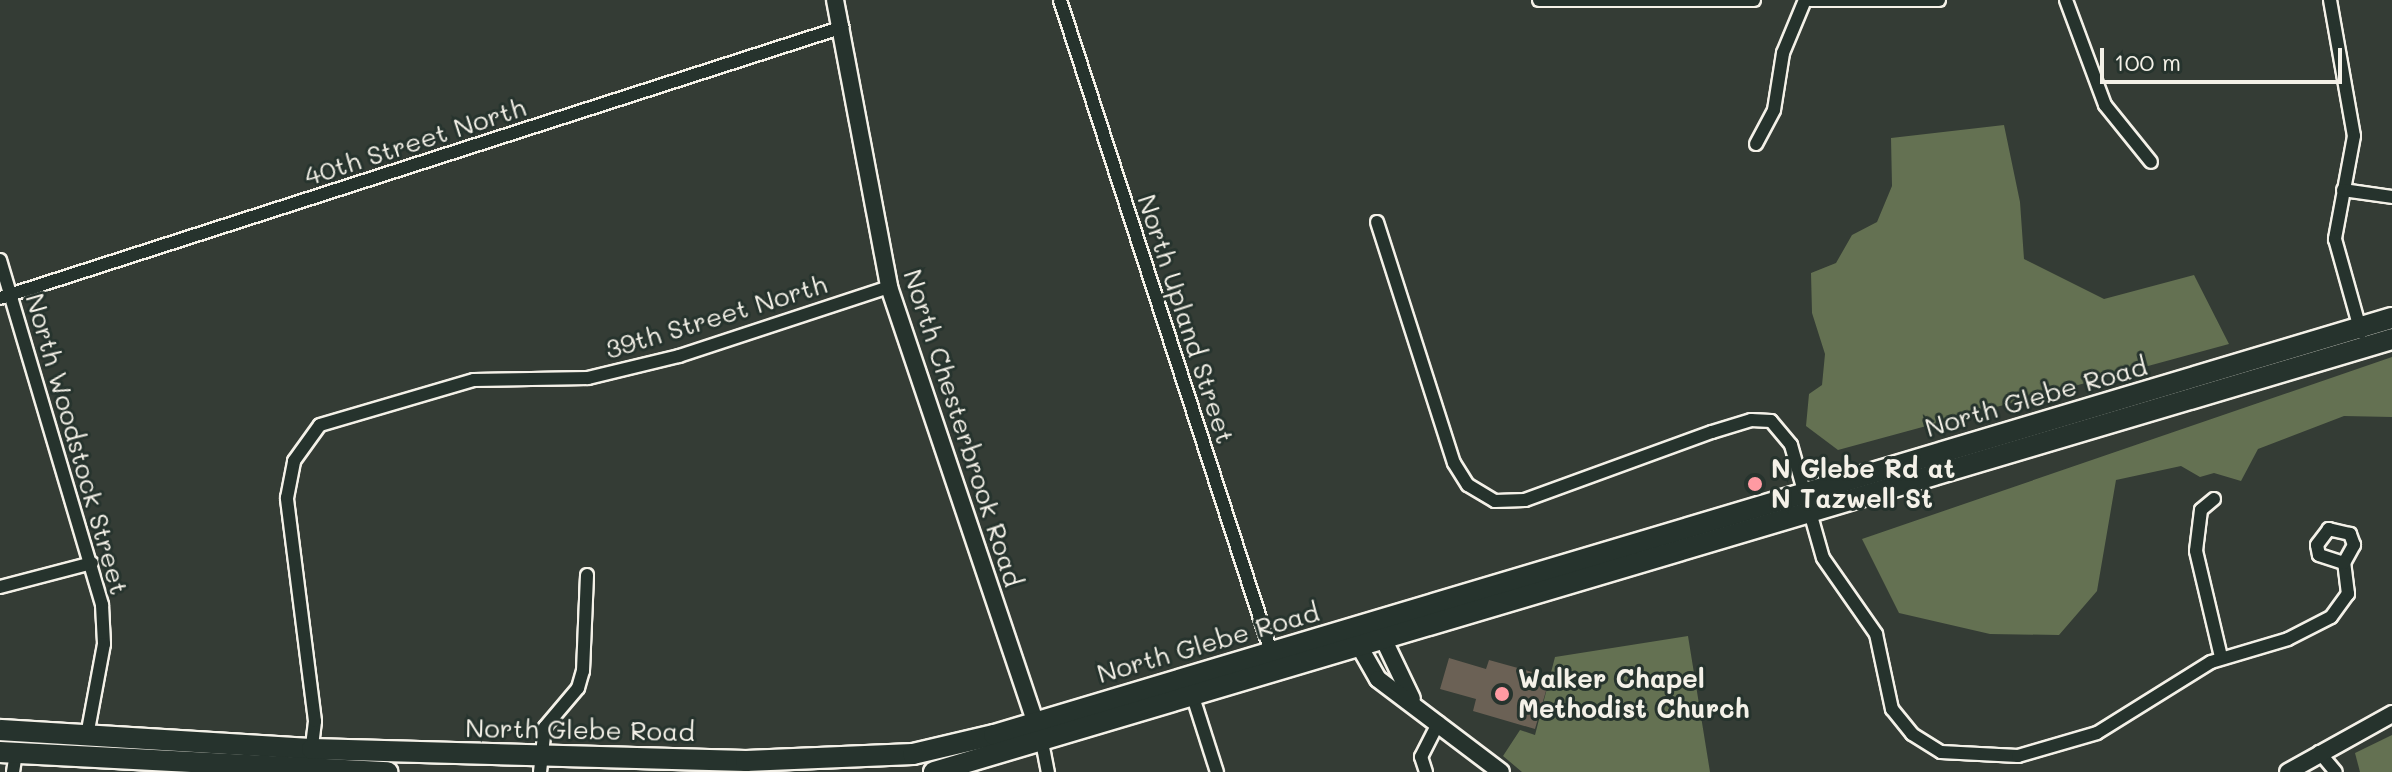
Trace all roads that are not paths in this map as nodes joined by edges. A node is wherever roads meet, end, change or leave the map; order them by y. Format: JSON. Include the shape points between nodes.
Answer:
{"nodes":[{"id":1,"x":835,"y":0,"type":"edge"},
{"id":2,"x":1060,"y":0,"type":"edge"},
{"id":3,"x":1539,"y":0,"type":"edge"},
{"id":4,"x":1754,"y":0,"type":"edge"},
{"id":5,"x":1808,"y":0,"type":"edge"},
{"id":6,"x":1939,"y":0,"type":"edge"},
{"id":7,"x":2066,"y":0,"type":"edge"},
{"id":8,"x":2330,"y":0,"type":"edge"},
{"id":9,"x":843,"y":27,"type":"junction"},
{"id":10,"x":1756,"y":144,"type":"dead end"},
{"id":11,"x":2151,"y":162,"type":"dead end"},
{"id":12,"x":2343,"y":190,"type":"junction"},
{"id":13,"x":2392,"y":197,"type":"edge"},
{"id":14,"x":1377,"y":222,"type":"dead end"},
{"id":15,"x":0,"y":260,"type":"edge"},
{"id":16,"x":889,"y":287,"type":"junction"},
{"id":17,"x":6,"y":296,"type":"edge"},
{"id":18,"x":2392,"y":318,"type":"edge"},
{"id":19,"x":2363,"y":337,"type":"junction"},
{"id":20,"x":2392,"y":339,"type":"edge"},
{"id":21,"x":1805,"y":491,"type":"junction"},
{"id":22,"x":2214,"y":499,"type":"dead end"},
{"id":23,"x":1810,"y":513,"type":"junction"},
{"id":24,"x":92,"y":563,"type":"junction"},
{"id":25,"x":2344,"y":563,"type":"dead end"},
{"id":26,"x":587,"y":575,"type":"dead end"},
{"id":27,"x":0,"y":587,"type":"edge"},
{"id":28,"x":1379,"y":630,"type":"junction"},
{"id":29,"x":1354,"y":638,"type":"junction"},
{"id":30,"x":1271,"y":652,"type":"junction"},
{"id":31,"x":2221,"y":657,"type":"junction"},
{"id":32,"x":1193,"y":697,"type":"junction"},
{"id":33,"x":1413,"y":700,"type":"junction"},
{"id":34,"x":2392,"y":714,"type":"edge"},
{"id":35,"x":1035,"y":722,"type":"junction"},
{"id":36,"x":1439,"y":722,"type":"junction"},
{"id":37,"x":0,"y":730,"type":"edge"},
{"id":38,"x":87,"y":736,"type":"junction"},
{"id":39,"x":1042,"y":742,"type":"junction"},
{"id":40,"x":2319,"y":752,"type":"junction"},
{"id":41,"x":10,"y":759,"type":"edge"},
{"id":42,"x":308,"y":764,"type":"edge"},
{"id":43,"x":540,"y":764,"type":"edge"},
{"id":44,"x":746,"y":766,"type":"edge"},
{"id":45,"x":387,"y":772,"type":"edge"},
{"id":46,"x":934,"y":772,"type":"edge"},
{"id":47,"x":1048,"y":772,"type":"edge"},
{"id":48,"x":1217,"y":772,"type":"edge"},
{"id":49,"x":1426,"y":772,"type":"edge"},
{"id":50,"x":1501,"y":772,"type":"edge"},
{"id":51,"x":2288,"y":772,"type":"edge"},
{"id":52,"x":2336,"y":772,"type":"edge"}],
"edges":[{"from":1,"to":9,"type":"street","name":"North Chesterbrook Road"},
{"from":2,"to":30,"type":"street","name":"North Upland Street"},
{"from":3,"to":4,"type":"street"},
{"from":5,"to":6,"type":"street"},
{"from":5,"to":10,"type":"street","via":[[1783,53],[1774,110]]},
{"from":7,"to":11,"type":"street","via":[[2105,105]]},
{"from":8,"to":12,"type":"street","via":[[2354,136]]},
{"from":9,"to":16,"type":"street","name":"North Chesterbrook Road"},
{"from":9,"to":17,"type":"street","name":"40th Street North"},
{"from":12,"to":13,"type":"street"},
{"from":12,"to":19,"type":"street","via":[[2335,239]]},
{"from":14,"to":21,"type":"street","via":[[1454,463],[1484,497],[1504,502],[1535,498],[1758,419],[1783,430]]},
{"from":15,"to":17,"type":"street","name":"North Woodstock Street"},
{"from":16,"to":35,"type":"street","name":"North Chesterbrook Road"},
{"from":16,"to":42,"type":"street","name":"39th Street North","via":[[679,356],[588,378],[474,380],[320,425],[294,461],[287,498],[315,721]]},
{"from":17,"to":24,"type":"street","name":"North Woodstock Street"},
{"from":18,"to":19,"type":"main road","name":"North Glebe Road"},
{"from":19,"to":20,"type":"main road","name":"North Glebe Road"},
{"from":19,"to":21,"type":"main road","name":"North Glebe Road"},
{"from":19,"to":23,"type":"main road","name":"North Glebe Road"},
{"from":21,"to":23,"type":"street"},
{"from":21,"to":28,"type":"main road","name":"North Glebe Road"},
{"from":22,"to":31,"type":"street","via":[[2201,510],[2196,551]]},
{"from":23,"to":28,"type":"main road","name":"North Glebe Road"},
{"from":23,"to":31,"type":"street","via":[[1828,569],[1876,634],[1892,709],[1912,734],[1941,752],[2018,756],[2070,745]]},
{"from":24,"to":27,"type":"street"},
{"from":24,"to":38,"type":"street","name":"North Woodstock Street","via":[[104,644]]},
{"from":25,"to":31,"type":"street","via":[[2348,594],[2331,617],[2288,639]]},
{"from":26,"to":43,"type":"street","via":[[583,671],[578,688],[545,727]]},
{"from":28,"to":29,"type":"main road","name":"North Glebe Road"},
{"from":28,"to":33,"type":"street"},
{"from":29,"to":30,"type":"main road","name":"North Glebe Road"},
{"from":29,"to":32,"type":"main road","name":"North Glebe Road"},
{"from":29,"to":33,"type":"street","via":[[1378,679]]},
{"from":30,"to":35,"type":"main road","name":"North Glebe Road"},
{"from":32,"to":39,"type":"main road","name":"North Glebe Road"},
{"from":32,"to":48,"type":"street"},
{"from":33,"to":36,"type":"street"},
{"from":34,"to":40,"type":"street"},
{"from":35,"to":39,"type":"street","name":"North Chesterbrook Road"},
{"from":35,"to":44,"type":"main road","name":"North Glebe Road","via":[[885,758]]},
{"from":36,"to":49,"type":"street","via":[[1421,757]]},
{"from":36,"to":50,"type":"street"},
{"from":37,"to":38,"type":"main road","name":"North Glebe Road"},
{"from":38,"to":42,"type":"main road","name":"North Glebe Road"},
{"from":39,"to":46,"type":"main road","name":"North Glebe Road"},
{"from":39,"to":47,"type":"street","name":"North Chesterbrook Road"},
{"from":40,"to":51,"type":"street"},
{"from":40,"to":52,"type":"street"},
{"from":41,"to":42,"type":"main road","name":"North Glebe Road"},
{"from":42,"to":43,"type":"main road","name":"North Glebe Road"},
{"from":42,"to":45,"type":"main road","name":"North Glebe Road"},
{"from":43,"to":44,"type":"main road","name":"North Glebe Road"}]}
